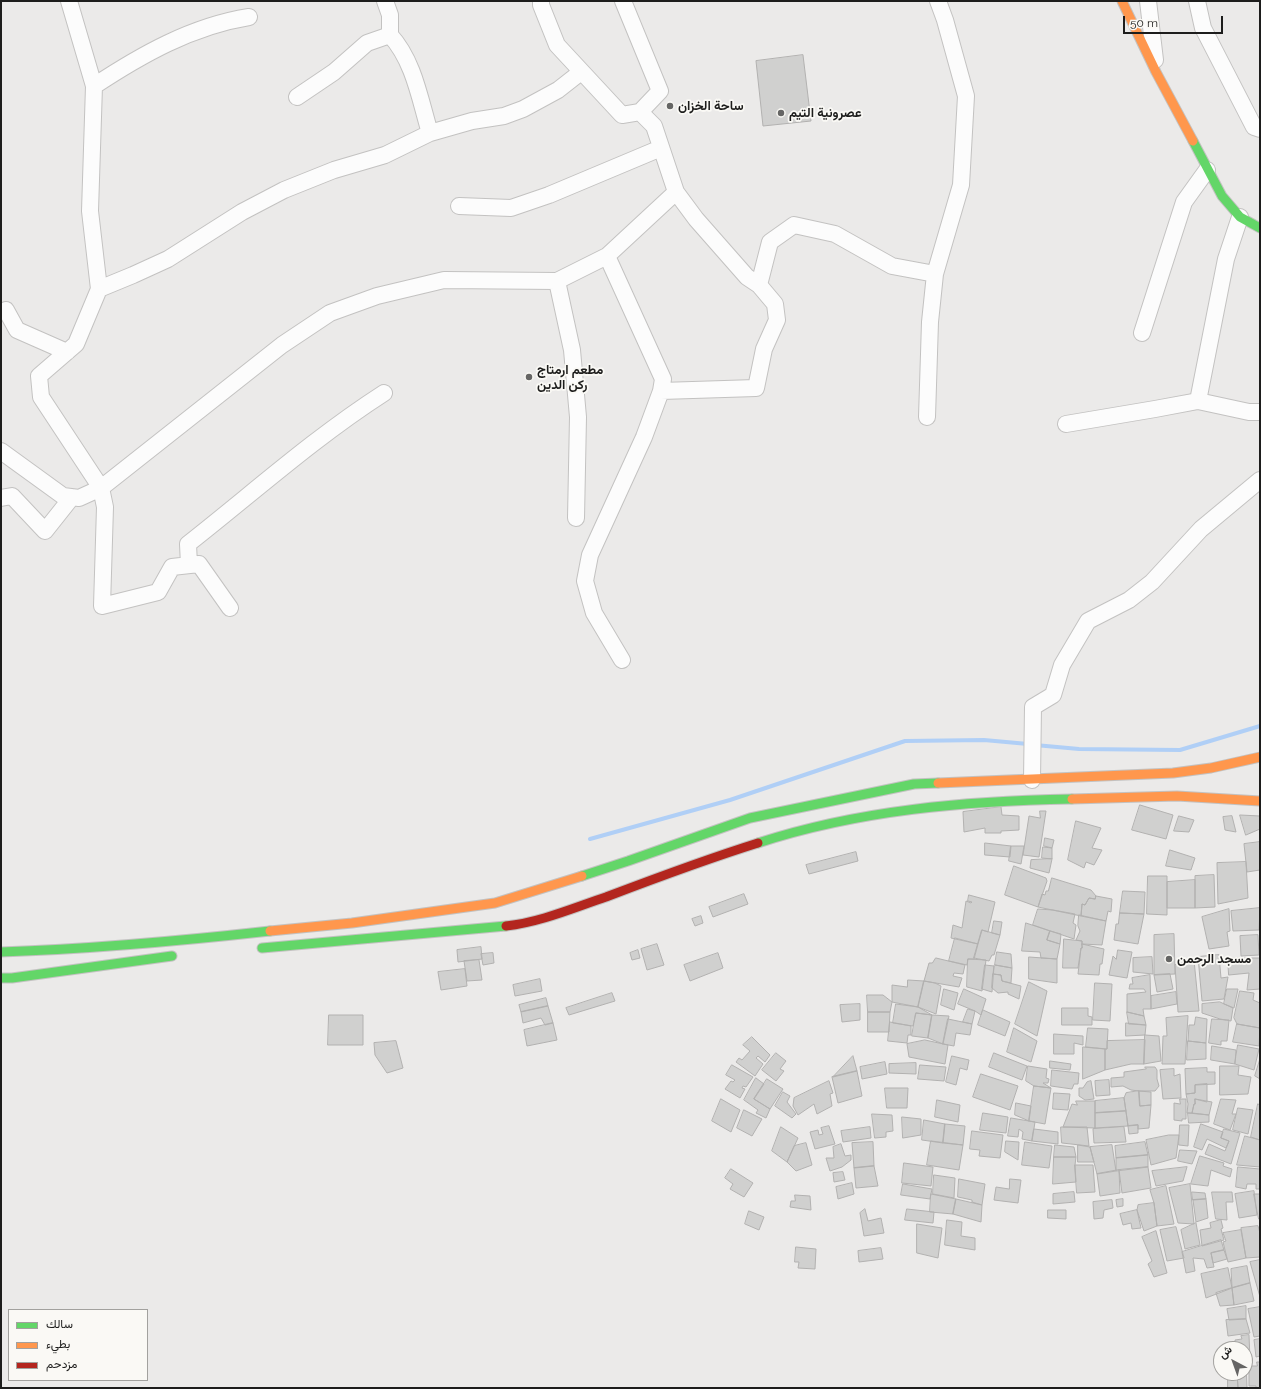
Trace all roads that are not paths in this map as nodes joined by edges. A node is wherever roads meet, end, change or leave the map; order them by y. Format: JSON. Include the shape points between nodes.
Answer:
{"nodes":[{"id":1,"x":69,"y":1,"type":"edge"},
{"id":2,"x":385,"y":1,"type":"edge"},
{"id":3,"x":541,"y":1,"type":"edge"},
{"id":4,"x":623,"y":1,"type":"edge"},
{"id":5,"x":938,"y":1,"type":"edge"},
{"id":6,"x":1122,"y":1,"type":"edge"},
{"id":7,"x":1148,"y":1,"type":"edge"},
{"id":8,"x":1198,"y":1,"type":"edge"},
{"id":9,"x":249,"y":17,"type":"dead end"},
{"id":10,"x":390,"y":35,"type":"junction"},
{"id":11,"x":581,"y":72,"type":"junction"},
{"id":12,"x":1156,"y":72,"type":"junction"},
{"id":13,"x":94,"y":86,"type":"junction"},
{"id":14,"x":297,"y":97,"type":"dead end"},
{"id":15,"x":640,"y":112,"type":"junction"},
{"id":16,"x":1260,"y":129,"type":"edge"},
{"id":17,"x":430,"y":133,"type":"junction"},
{"id":18,"x":661,"y":148,"type":"junction"},
{"id":19,"x":1207,"y":170,"type":"junction"},
{"id":20,"x":676,"y":192,"type":"junction"},
{"id":21,"x":459,"y":206,"type":"dead end"},
{"id":22,"x":1240,"y":217,"type":"junction"},
{"id":23,"x":1260,"y":228,"type":"edge"},
{"id":24,"x":607,"y":256,"type":"junction"},
{"id":25,"x":935,"y":274,"type":"junction"},
{"id":26,"x":557,"y":281,"type":"junction"},
{"id":27,"x":759,"y":285,"type":"junction"},
{"id":28,"x":98,"y":289,"type":"junction"},
{"id":29,"x":6,"y":310,"type":"dead end"},
{"id":30,"x":1142,"y":334,"type":"dead end"},
{"id":31,"x":67,"y":352,"type":"junction"},
{"id":32,"x":661,"y":391,"type":"junction"},
{"id":33,"x":384,"y":394,"type":"dead end"},
{"id":34,"x":1198,"y":401,"type":"junction"},
{"id":35,"x":1260,"y":412,"type":"edge"},
{"id":36,"x":927,"y":417,"type":"dead end"},
{"id":37,"x":1066,"y":424,"type":"dead end"},
{"id":38,"x":1,"y":451,"type":"edge"},
{"id":39,"x":1260,"y":480,"type":"edge"},
{"id":40,"x":101,"y":488,"type":"junction"},
{"id":41,"x":72,"y":497,"type":"junction"},
{"id":42,"x":1,"y":498,"type":"edge"},
{"id":43,"x":576,"y":518,"type":"dead end"},
{"id":44,"x":189,"y":565,"type":"junction"},
{"id":45,"x":230,"y":608,"type":"dead end"},
{"id":46,"x":622,"y":660,"type":"dead end"},
{"id":47,"x":1260,"y":757,"type":"edge"},
{"id":48,"x":1032,"y":780,"type":"junction"},
{"id":49,"x":1260,"y":801,"type":"edge"},
{"id":50,"x":1,"y":942,"type":"edge"},
{"id":51,"x":254,"y":948,"type":"dead end"},
{"id":52,"x":35,"y":951,"type":"junction"},
{"id":53,"x":1,"y":952,"type":"edge"},
{"id":54,"x":183,"y":955,"type":"dead end"},
{"id":55,"x":1,"y":978,"type":"edge"}],
"edges":[{"from":1,"to":13,"type":"street"},
{"from":2,"to":10,"type":"street","via":[[390,15]]},
{"from":3,"to":11,"type":"street","via":[[557,45]]},
{"from":4,"to":15,"type":"street","via":[[660,91]]},
{"from":5,"to":25,"type":"street","via":[[966,96],[961,185]]},
{"from":6,"to":12,"type":"main road"},
{"from":7,"to":12,"type":"street"},
{"from":8,"to":16,"type":"street","via":[[1203,28],[1254,127]]},
{"from":9,"to":13,"type":"street","via":[[227,21],[186,35],[121,68]]},
{"from":10,"to":14,"type":"street","via":[[367,43],[334,72]]},
{"from":10,"to":17,"type":"street","via":[[398,43],[413,74]]},
{"from":11,"to":15,"type":"street","via":[[622,115]]},
{"from":11,"to":17,"type":"street","via":[[558,90],[523,110]]},
{"from":12,"to":19,"type":"main road"},
{"from":13,"to":28,"type":"street","via":[[90,211]]},
{"from":15,"to":18,"type":"street","via":[[654,126]]},
{"from":17,"to":28,"type":"street","via":[[385,155],[334,170],[284,190],[242,212],[168,259]]},
{"from":18,"to":20,"type":"street"},
{"from":18,"to":21,"type":"street","via":[[549,196],[511,208]]},
{"from":19,"to":22,"type":"main road","via":[[1222,196]]},
{"from":19,"to":30,"type":"street","via":[[1184,202]]},
{"from":20,"to":24,"type":"street"},
{"from":20,"to":27,"type":"street","via":[[747,277]]},
{"from":22,"to":23,"type":"main road"},
{"from":22,"to":34,"type":"street","via":[[1226,259]]},
{"from":24,"to":26,"type":"street"},
{"from":24,"to":32,"type":"street","via":[[663,379]]},
{"from":25,"to":27,"type":"street","via":[[892,266],[835,234],[794,225],[770,242]]},
{"from":25,"to":36,"type":"street","via":[[930,322]]},
{"from":26,"to":40,"type":"street","via":[[444,280],[377,296],[330,313],[270,354]]},
{"from":26,"to":43,"type":"street","via":[[572,350],[578,417]]},
{"from":27,"to":32,"type":"street","via":[[775,304],[777,320],[764,349],[756,388]]},
{"from":28,"to":31,"type":"street","via":[[76,344]]},
{"from":29,"to":31,"type":"street","via":[[17,330]]},
{"from":31,"to":40,"type":"street","via":[[39,376],[41,397]]},
{"from":32,"to":46,"type":"street","via":[[635,457],[590,555],[585,581],[594,613]]},
{"from":33,"to":44,"type":"street","via":[[359,409],[291,460],[188,544]]},
{"from":34,"to":35,"type":"street"},
{"from":34,"to":37,"type":"street"},
{"from":38,"to":41,"type":"street","via":[[63,496]]},
{"from":39,"to":48,"type":"street","via":[[1201,529],[1152,582],[1129,600],[1088,621],[1062,665],[1053,696],[1033,707]]},
{"from":40,"to":41,"type":"street","via":[[79,498]]},
{"from":40,"to":44,"type":"street","via":[[105,507],[102,606],[158,592],[172,567]]},
{"from":41,"to":42,"type":"street","via":[[45,531],[12,496]]},
{"from":44,"to":45,"type":"street","via":[[199,564]]},
{"from":47,"to":48,"type":"main road","via":[[1211,768],[1172,773]]},
{"from":48,"to":52,"type":"main road","via":[[914,784],[750,818],[628,861],[495,903],[352,923],[183,941]]},
{"from":49,"to":51,"type":"main road","via":[[1177,796],[1016,800],[895,811],[841,820],[785,834],[524,924]]},
{"from":50,"to":52,"type":"street"},
{"from":52,"to":53,"type":"main road"},
{"from":54,"to":55,"type":"main road"}]}
